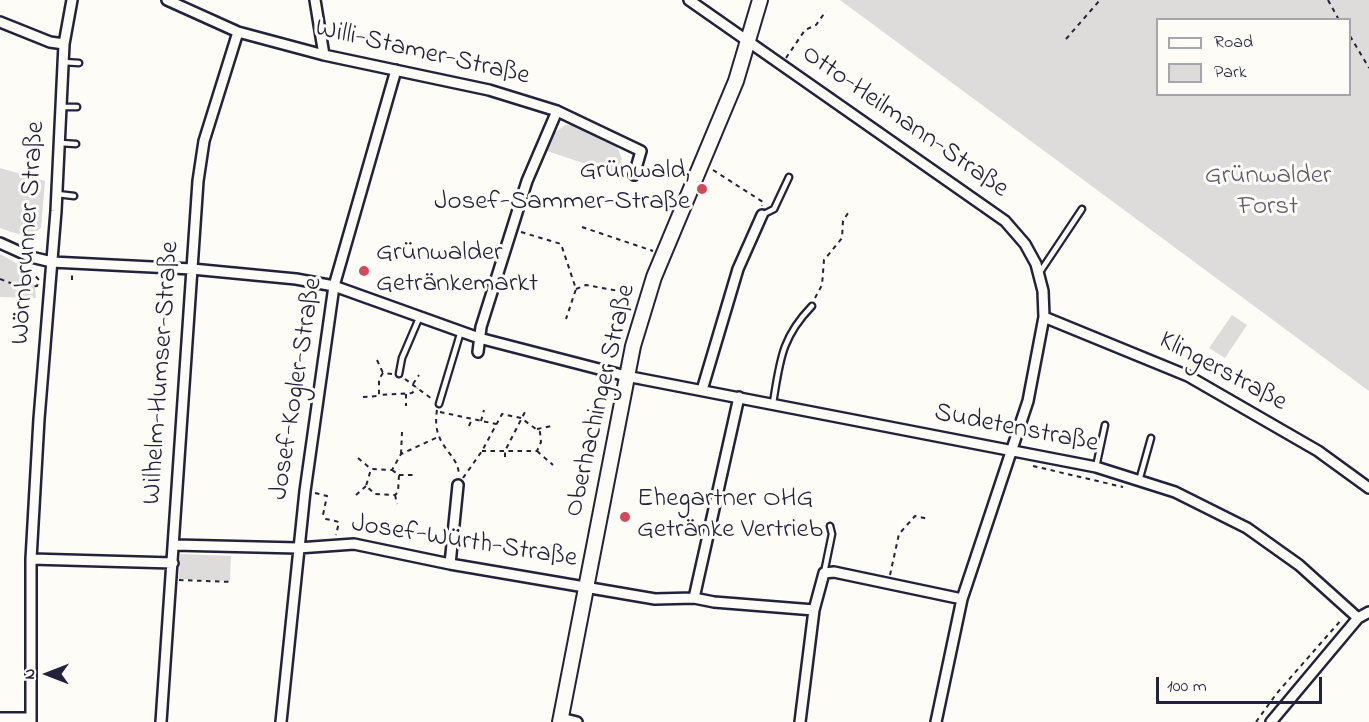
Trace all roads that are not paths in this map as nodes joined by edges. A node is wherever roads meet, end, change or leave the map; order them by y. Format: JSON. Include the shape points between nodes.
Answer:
{"nodes":[{"id":1,"x":72,"y":0,"type":"edge"},
{"id":2,"x":167,"y":0,"type":"edge"},
{"id":3,"x":315,"y":0,"type":"edge"},
{"id":4,"x":690,"y":0,"type":"edge"},
{"id":5,"x":760,"y":0,"type":"edge"},
{"id":6,"x":0,"y":22,"type":"edge"},
{"id":7,"x":238,"y":32,"type":"junction"},
{"id":8,"x":749,"y":42,"type":"junction"},
{"id":9,"x":64,"y":44,"type":"junction"},
{"id":10,"x":324,"y":55,"type":"junction"},
{"id":11,"x":63,"y":62,"type":"junction"},
{"id":12,"x":79,"y":63,"type":"dead end"},
{"id":13,"x":396,"y":70,"type":"junction"},
{"id":14,"x":62,"y":107,"type":"junction"},
{"id":15,"x":77,"y":108,"type":"dead end"},
{"id":16,"x":557,"y":111,"type":"junction"},
{"id":17,"x":60,"y":143,"type":"junction"},
{"id":18,"x":76,"y":144,"type":"dead end"},
{"id":19,"x":634,"y":175,"type":"road end"},
{"id":20,"x":789,"y":177,"type":"dead end"},
{"id":21,"x":57,"y":194,"type":"junction"},
{"id":22,"x":74,"y":196,"type":"dead end"},
{"id":23,"x":1083,"y":208,"type":"dead end"},
{"id":24,"x":762,"y":215,"type":"joint"},
{"id":25,"x":0,"y":243,"type":"edge"},
{"id":26,"x":52,"y":262,"type":"junction"},
{"id":27,"x":192,"y":269,"type":"junction"},
{"id":28,"x":1038,"y":274,"type":"junction"},
{"id":29,"x":334,"y":286,"type":"junction"},
{"id":30,"x":812,"y":306,"type":"road end"},
{"id":31,"x":420,"y":316,"type":"junction"},
{"id":32,"x":1044,"y":316,"type":"junction"},
{"id":33,"x":460,"y":331,"type":"junction"},
{"id":34,"x":480,"y":338,"type":"junction"},
{"id":35,"x":478,"y":352,"type":"dead end"},
{"id":36,"x":399,"y":374,"type":"road end"},
{"id":37,"x":626,"y":376,"type":"junction"},
{"id":38,"x":702,"y":390,"type":"junction"},
{"id":39,"x":739,"y":397,"type":"junction"},
{"id":40,"x":439,"y":404,"type":"road end"},
{"id":41,"x":772,"y":404,"type":"junction"},
{"id":42,"x":1105,"y":425,"type":"dead end"},
{"id":43,"x":1151,"y":438,"type":"dead end"},
{"id":44,"x":1012,"y":452,"type":"junction"},
{"id":45,"x":1096,"y":468,"type":"junction"},
{"id":46,"x":1139,"y":481,"type":"junction"},
{"id":47,"x":458,"y":485,"type":"road end"},
{"id":48,"x":1369,"y":488,"type":"edge"},
{"id":49,"x":830,"y":526,"type":"dead end"},
{"id":50,"x":174,"y":544,"type":"junction"},
{"id":51,"x":298,"y":548,"type":"junction"},
{"id":52,"x":31,"y":559,"type":"junction"},
{"id":53,"x":173,"y":563,"type":"junction"},
{"id":54,"x":450,"y":564,"type":"junction"},
{"id":55,"x":824,"y":573,"type":"junction"},
{"id":56,"x":586,"y":586,"type":"junction"},
{"id":57,"x":694,"y":598,"type":"junction"},
{"id":58,"x":962,"y":599,"type":"junction"},
{"id":59,"x":814,"y":610,"type":"junction"},
{"id":60,"x":1369,"y":612,"type":"edge"},
{"id":61,"x":1358,"y":618,"type":"junction"},
{"id":62,"x":0,"y":718,"type":"edge"},
{"id":63,"x":31,"y":720,"type":"edge"},
{"id":64,"x":561,"y":720,"type":"edge"},
{"id":65,"x":161,"y":722,"type":"edge"},
{"id":66,"x":281,"y":722,"type":"edge"},
{"id":67,"x":577,"y":722,"type":"edge"},
{"id":68,"x":800,"y":722,"type":"edge"},
{"id":69,"x":936,"y":722,"type":"edge"},
{"id":70,"x":1271,"y":722,"type":"edge"}],
"edges":[{"from":1,"to":9,"type":"street","name":"Wörnbrunner Straße"},
{"from":2,"to":7,"type":"street","name":"Willi-Stamer-Straße"},
{"from":3,"to":10,"type":"street"},
{"from":4,"to":8,"type":"street","name":"Otto-Heilmann-Straße"},
{"from":5,"to":8,"type":"main road","name":"Oberhachinger Straße"},
{"from":6,"to":9,"type":"street"},
{"from":7,"to":10,"type":"street","name":"Willi-Stamer-Straße"},
{"from":7,"to":27,"type":"street","name":"Wilhelm-Humser-Straße","via":[[204,141]]},
{"from":8,"to":28,"type":"street","name":"Otto-Heilmann-Straße","via":[[1005,221],[1025,244]]},
{"from":8,"to":37,"type":"main road","name":"Oberhachinger Straße","via":[[722,117],[654,277]]},
{"from":9,"to":11,"type":"street","name":"Wörnbrunner Straße"},
{"from":10,"to":13,"type":"street","name":"Willi-Stamer-Straße"},
{"from":11,"to":12,"type":"lane"},
{"from":11,"to":14,"type":"street","name":"Wörnbrunner Straße"},
{"from":13,"to":16,"type":"street","name":"Willi-Stamer-Straße","via":[[489,90]]},
{"from":13,"to":29,"type":"street","name":"Josef-Kogler-Straße"},
{"from":14,"to":15,"type":"lane"},
{"from":14,"to":17,"type":"street","name":"Wörnbrunner Straße"},
{"from":16,"to":19,"type":"street","name":"Willi-Stamer-Straße","via":[[641,151]]},
{"from":16,"to":34,"type":"street","via":[[536,159]]},
{"from":17,"to":18,"type":"lane"},
{"from":17,"to":21,"type":"street","name":"Wörnbrunner Straße"},
{"from":20,"to":24,"type":"lane","via":[[774,209]]},
{"from":21,"to":22,"type":"lane"},
{"from":21,"to":26,"type":"street","name":"Wörnbrunner Straße"},
{"from":23,"to":28,"type":"lane"},
{"from":24,"to":38,"type":"street","via":[[738,269]]},
{"from":25,"to":26,"type":"street","name":"Sudetenstraße"},
{"from":26,"to":27,"type":"street","name":"Sudetenstraße"},
{"from":26,"to":52,"type":"street","name":"Wörnbrunner Straße"},
{"from":27,"to":29,"type":"street","name":"Sudetenstraße"},
{"from":27,"to":50,"type":"street","name":"Wilhelm-Humser-Straße"},
{"from":28,"to":32,"type":"street","name":"Otto-Heilmann-Straße"},
{"from":29,"to":31,"type":"street","name":"Sudetenstraße"},
{"from":29,"to":51,"type":"street","name":"Josef-Kogler-Straße"},
{"from":30,"to":41,"type":"lane","via":[[797,321],[783,347]]},
{"from":31,"to":33,"type":"street","name":"Sudetenstraße"},
{"from":31,"to":36,"type":"lane"},
{"from":32,"to":44,"type":"street","name":"Otto-Heilmann-Straße","via":[[1028,401]]},
{"from":32,"to":48,"type":"street","name":"Klingerstraße","via":[[1188,376],[1308,445]]},
{"from":33,"to":34,"type":"street","name":"Sudetenstraße"},
{"from":33,"to":40,"type":"lane"},
{"from":34,"to":35,"type":"street"},
{"from":34,"to":37,"type":"street","name":"Sudetenstraße"},
{"from":37,"to":38,"type":"street","name":"Sudetenstraße"},
{"from":37,"to":56,"type":"main road","name":"Oberhachinger Straße"},
{"from":38,"to":39,"type":"street","name":"Sudetenstraße"},
{"from":39,"to":41,"type":"street","name":"Sudetenstraße"},
{"from":39,"to":57,"type":"street"},
{"from":41,"to":44,"type":"street","name":"Sudetenstraße"},
{"from":42,"to":45,"type":"lane"},
{"from":43,"to":46,"type":"lane"},
{"from":44,"to":45,"type":"street","name":"Sudetenstraße"},
{"from":44,"to":58,"type":"street","name":"Otto-Heilmann-Straße"},
{"from":45,"to":46,"type":"street","name":"Sudetenstraße"},
{"from":46,"to":61,"type":"street","name":"Sudetenstraße","via":[[1184,496],[1247,528],[1299,565]]},
{"from":47,"to":54,"type":"street"},
{"from":49,"to":55,"type":"lane"},
{"from":50,"to":51,"type":"street","name":"Josef-Würth-Straße"},
{"from":50,"to":53,"type":"street","name":"Wilhelm-Humser-Straße"},
{"from":51,"to":54,"type":"street","name":"Josef-Würth-Straße","via":[[354,544]]},
{"from":51,"to":66,"type":"street","name":"Josef-Kogler-Straße"},
{"from":52,"to":53,"type":"street"},
{"from":52,"to":63,"type":"street","name":"Wörnbrunner Straße"},
{"from":53,"to":65,"type":"street","name":"Wilhelm-Humser-Straße"},
{"from":54,"to":56,"type":"street","name":"Josef-Würth-Straße"},
{"from":55,"to":58,"type":"street"},
{"from":55,"to":59,"type":"street"},
{"from":56,"to":57,"type":"street","name":"Josef-Würth-Straße","via":[[655,599]]},
{"from":56,"to":64,"type":"main road","name":"Oberhachinger Straße"},
{"from":57,"to":59,"type":"street","name":"Josef-Würth-Straße"},
{"from":58,"to":69,"type":"street","name":"Otto-Heilmann-Straße"},
{"from":59,"to":68,"type":"street"},
{"from":60,"to":61,"type":"street"},
{"from":61,"to":70,"type":"street"},
{"from":62,"to":63,"type":"street"},
{"from":64,"to":67,"type":"street"}]}
